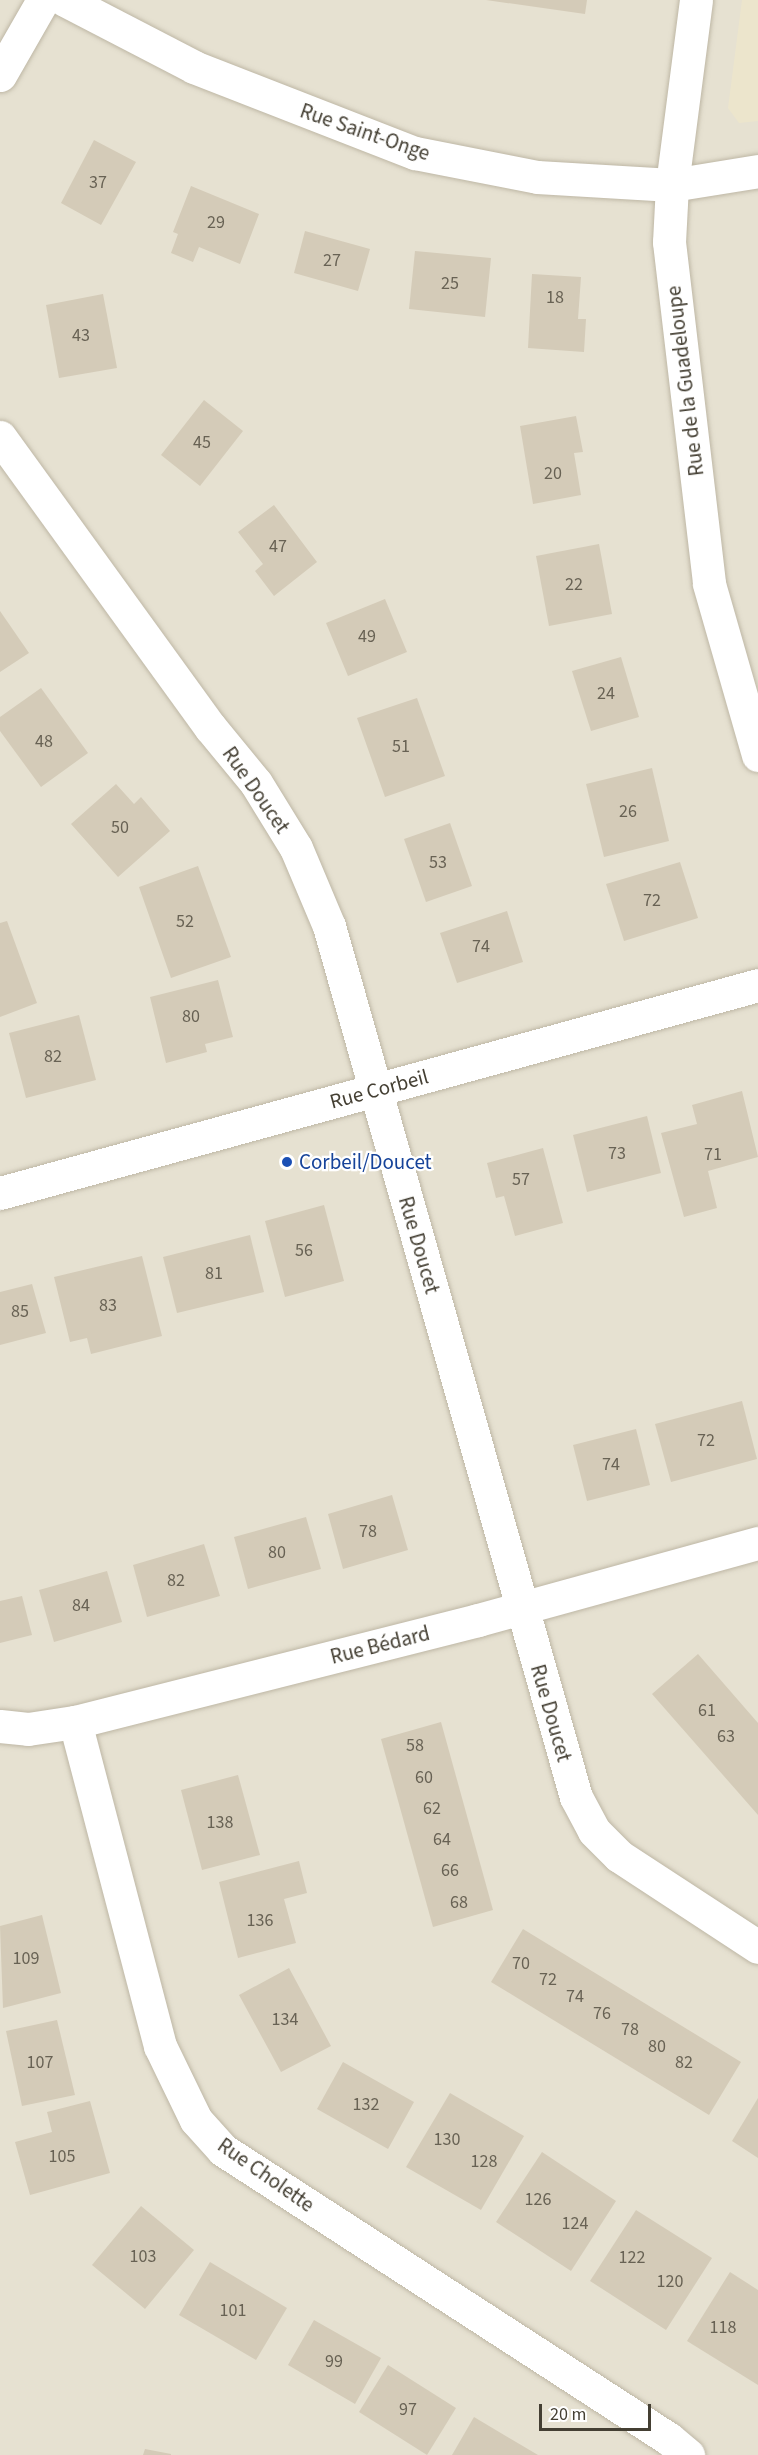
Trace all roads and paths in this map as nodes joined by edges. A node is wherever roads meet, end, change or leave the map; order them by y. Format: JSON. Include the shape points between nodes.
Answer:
{"nodes":[{"id":1,"x":43,"y":0,"type":"edge"},
{"id":2,"x":65,"y":0,"type":"edge"},
{"id":3,"x":696,"y":0,"type":"edge"},
{"id":4,"x":0,"y":75,"type":"edge"},
{"id":5,"x":758,"y":171,"type":"edge"},
{"id":6,"x":672,"y":186,"type":"junction"},
{"id":7,"x":0,"y":437,"type":"edge"},
{"id":8,"x":758,"y":755,"type":"edge"},
{"id":9,"x":758,"y":985,"type":"edge"},
{"id":10,"x":375,"y":1090,"type":"junction"},
{"id":11,"x":0,"y":1193,"type":"edge"},
{"id":12,"x":758,"y":1543,"type":"edge"},
{"id":13,"x":521,"y":1608,"type":"junction"},
{"id":14,"x":75,"y":1722,"type":"junction"},
{"id":15,"x":0,"y":1726,"type":"edge"},
{"id":16,"x":758,"y":1947,"type":"edge"},
{"id":17,"x":688,"y":2455,"type":"edge"}],
"edges":[{"from":1,"to":4,"type":"street"},
{"from":2,"to":6,"type":"street","name":"Rue Saint-Onge","via":[[194,67],[415,153],[537,177]]},
{"from":3,"to":6,"type":"street","name":"Rue de la Guadeloupe"},
{"from":5,"to":6,"type":"street","name":"Rue Saint-Onge"},
{"from":6,"to":8,"type":"street","name":"Rue de la Guadeloupe","via":[[669,242],[708,584]]},
{"from":7,"to":10,"type":"street","name":"Rue Doucet","via":[[210,727],[256,783],[296,848],[329,926]]},
{"from":9,"to":10,"type":"street","name":"Rue Corbeil"},
{"from":10,"to":11,"type":"street","name":"Rue Corbeil"},
{"from":10,"to":13,"type":"street","name":"Rue Doucet"},
{"from":12,"to":13,"type":"street","name":"Rue Bédard"},
{"from":13,"to":14,"type":"street","name":"Rue Bédard"},
{"from":13,"to":16,"type":"street","name":"Rue Doucet","via":[[576,1797],[594,1832],[653,1881]]},
{"from":14,"to":15,"type":"street","name":"Rue Bédard","via":[[28,1729]]},
{"from":14,"to":17,"type":"street","name":"Rue Cholette","via":[[160,2046],[196,2120],[223,2150]]}]}
